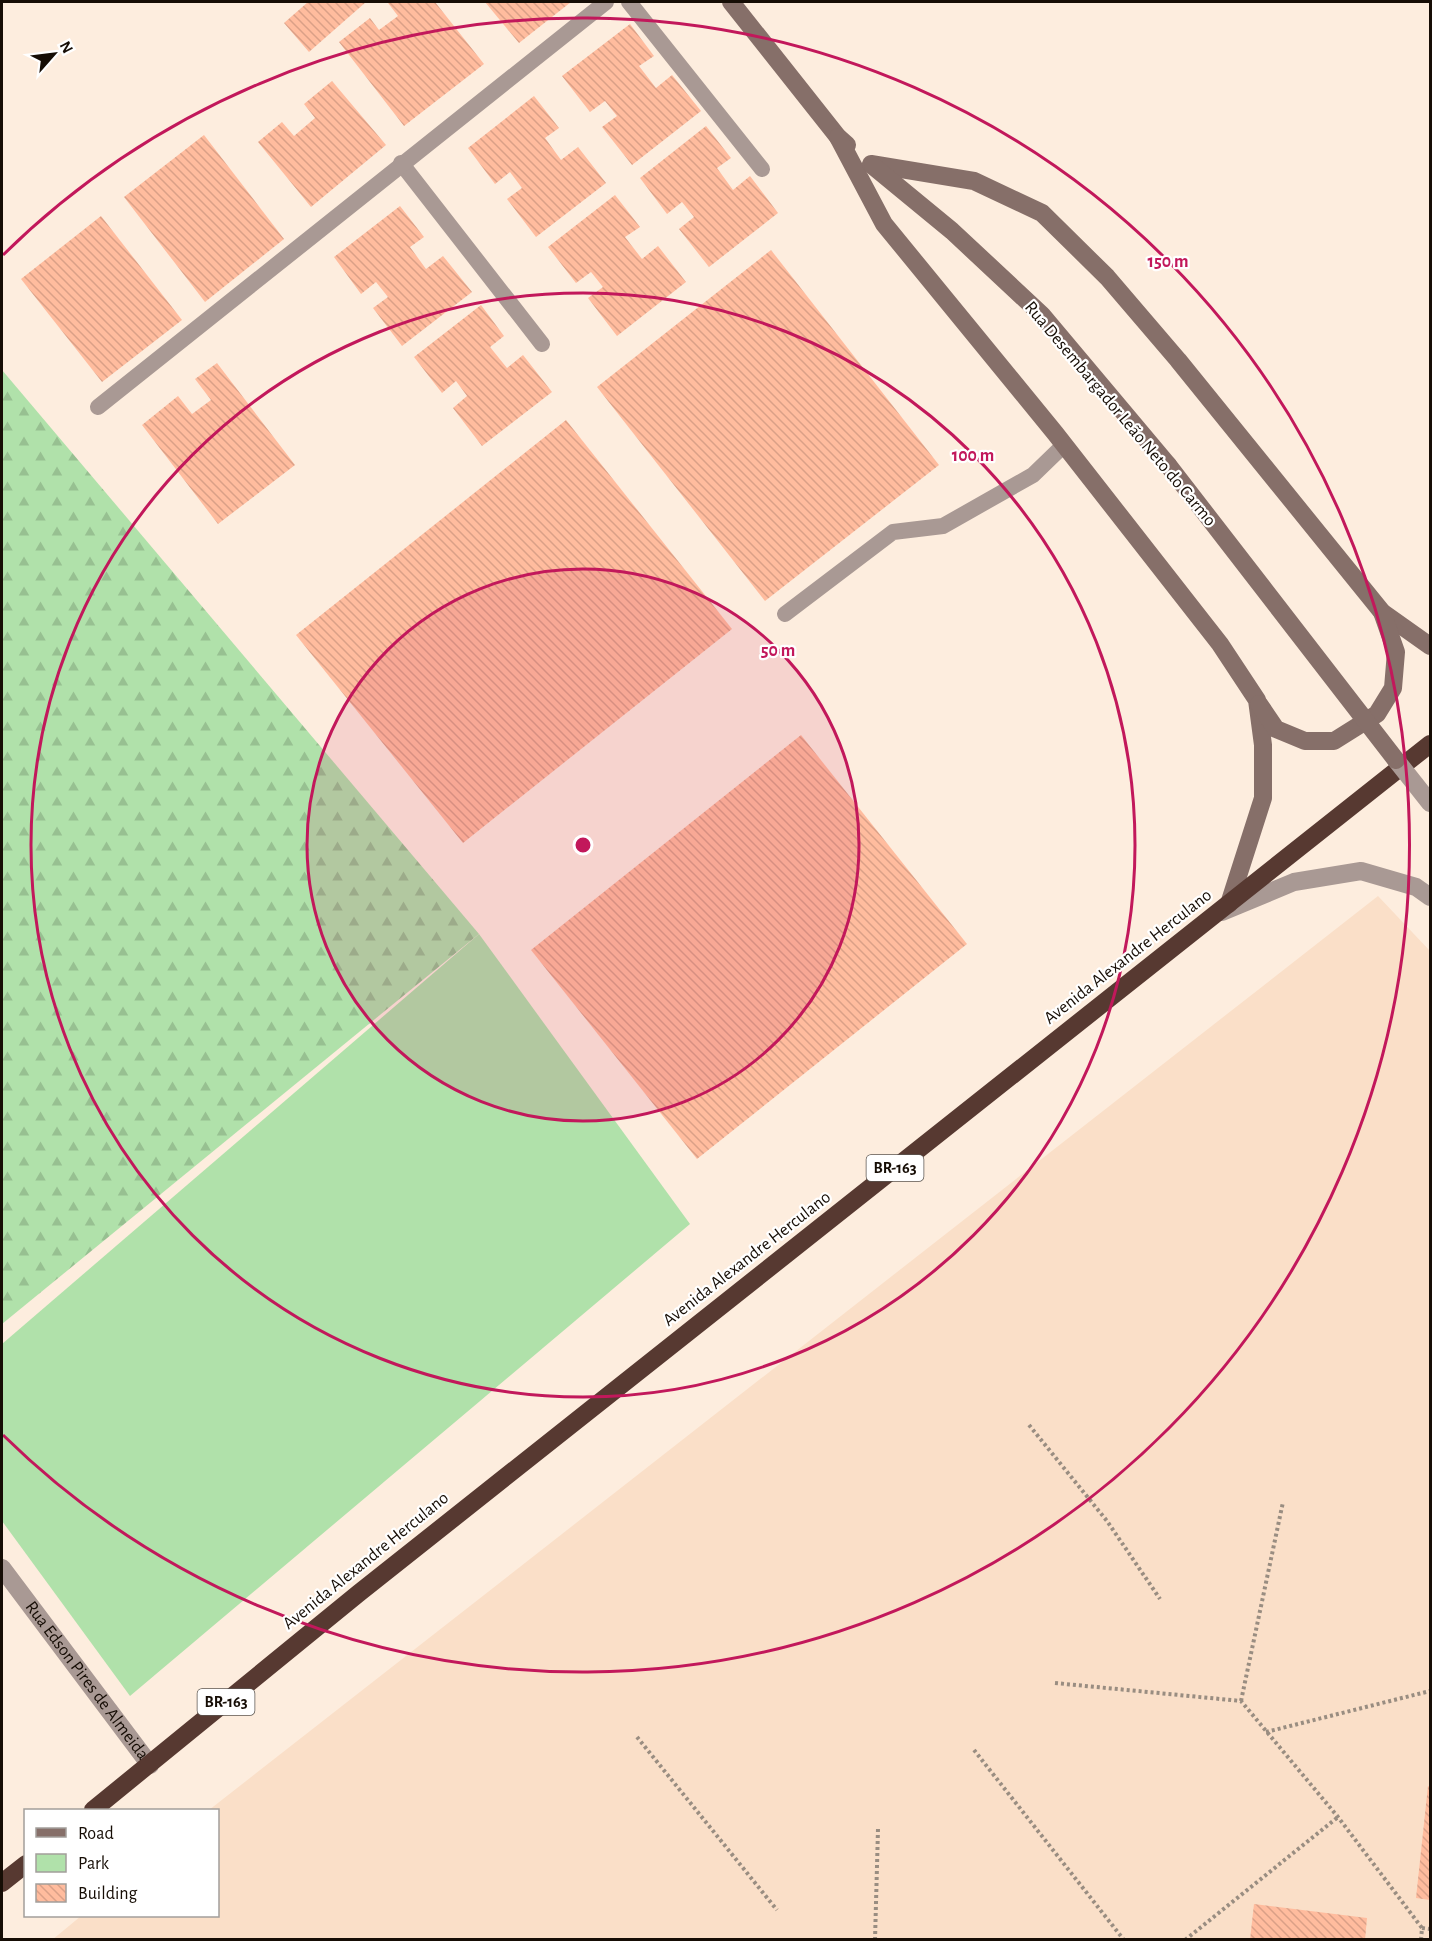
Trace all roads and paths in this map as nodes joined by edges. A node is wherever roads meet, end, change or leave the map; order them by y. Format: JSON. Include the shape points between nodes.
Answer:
{"nodes":[{"id":1,"x":606,"y":2,"type":"edge"},
{"id":2,"x":629,"y":2,"type":"edge"},
{"id":3,"x":731,"y":2,"type":"edge"},
{"id":4,"x":838,"y":137,"type":"junction"},
{"id":5,"x":401,"y":163,"type":"junction"},
{"id":6,"x":871,"y":164,"type":"junction"},
{"id":7,"x":762,"y":169,"type":"dead end"},
{"id":8,"x":542,"y":344,"type":"dead end"},
{"id":9,"x":98,"y":407,"type":"dead end"},
{"id":10,"x":1064,"y":445,"type":"junction"},
{"id":11,"x":1382,"y":612,"type":"junction"},
{"id":12,"x":785,"y":614,"type":"dead end"},
{"id":13,"x":1431,"y":646,"type":"edge"},
{"id":14,"x":1257,"y":700,"type":"junction"},
{"id":15,"x":1431,"y":744,"type":"edge"},
{"id":16,"x":1396,"y":760,"type":"joint"},
{"id":17,"x":1431,"y":803,"type":"edge"},
{"id":18,"x":1431,"y":897,"type":"edge"},
{"id":19,"x":1229,"y":904,"type":"junction"},
{"id":20,"x":1212,"y":916,"type":"junction"},
{"id":21,"x":1029,"y":1425,"type":"dead end"},
{"id":22,"x":1283,"y":1502,"type":"dead end"},
{"id":23,"x":2,"y":1568,"type":"edge"},
{"id":24,"x":1160,"y":1599,"type":"dead end"},
{"id":25,"x":1055,"y":1683,"type":"dead end"},
{"id":26,"x":1431,"y":1691,"type":"edge"},
{"id":27,"x":1241,"y":1701,"type":"junction"},
{"id":28,"x":1266,"y":1732,"type":"junction"},
{"id":29,"x":637,"y":1737,"type":"dead end"},
{"id":30,"x":974,"y":1750,"type":"dead end"},
{"id":31,"x":150,"y":1765,"type":"junction"},
{"id":32,"x":94,"y":1809,"type":"edge"},
{"id":33,"x":1338,"y":1817,"type":"junction"},
{"id":34,"x":878,"y":1829,"type":"dead end"},
{"id":35,"x":24,"y":1866,"type":"edge"},
{"id":36,"x":2,"y":1883,"type":"edge"},
{"id":37,"x":777,"y":1910,"type":"dead end"},
{"id":38,"x":1422,"y":1928,"type":"junction"},
{"id":39,"x":1431,"y":1929,"type":"edge"},
{"id":40,"x":874,"y":1940,"type":"edge"},
{"id":41,"x":1124,"y":1940,"type":"edge"},
{"id":42,"x":1185,"y":1940,"type":"edge"},
{"id":43,"x":1420,"y":1940,"type":"edge"}],
"edges":[{"from":1,"to":5,"type":"lane"},
{"from":2,"to":7,"type":"lane"},
{"from":3,"to":4,"type":"main road","name":"Rua Desembargador Leão Neto do Carmo"},
{"from":4,"to":6,"type":"main road","name":"Rua Desembargador Leão Neto do Carmo"},
{"from":4,"to":10,"type":"main road","via":[[884,224]]},
{"from":5,"to":8,"type":"lane"},
{"from":5,"to":9,"type":"lane"},
{"from":6,"to":11,"type":"main road","via":[[974,181],[1042,213],[1107,276]]},
{"from":6,"to":16,"type":"main road","name":"Rua Desembargador Leão Neto do Carmo","bridge":true,"via":[[952,231],[1042,315],[1168,465]]},
{"from":10,"to":12,"type":"lane","via":[[1033,475],[944,526],[893,532]]},
{"from":10,"to":14,"type":"main road","via":[[1220,644]]},
{"from":11,"to":13,"type":"main road"},
{"from":11,"to":14,"type":"main road","via":[[1396,652],[1393,688],[1377,714],[1334,741],[1305,741],[1276,729]]},
{"from":14,"to":19,"type":"main road","via":[[1263,745],[1263,798]]},
{"from":15,"to":19,"type":"highway","name":"Avenida Alexandre Herculano","number":"BR-163"},
{"from":16,"to":17,"type":"street","name":"Rua Desembargador Leão Neto do Carmo","bridge":true},
{"from":18,"to":20,"type":"street","via":[[1416,887],[1360,871],[1294,882]]},
{"from":19,"to":20,"type":"highway","name":"Avenida Alexandre Herculano","number":"BR-163"},
{"from":20,"to":31,"type":"highway","name":"Avenida Alexandre Herculano","number":"BR-163","via":[[368,1585]]},
{"from":21,"to":24,"type":"path","via":[[1107,1521]]},
{"from":22,"to":27,"type":"path"},
{"from":23,"to":31,"type":"street","name":"Rua Edson Pires de Almeida"},
{"from":25,"to":27,"type":"path"},
{"from":26,"to":28,"type":"path"},
{"from":27,"to":28,"type":"path"},
{"from":28,"to":33,"type":"path"},
{"from":29,"to":37,"type":"path"},
{"from":30,"to":41,"type":"path"},
{"from":31,"to":32,"type":"highway","name":"Avenida Alexandre Herculano","number":"BR-163"},
{"from":33,"to":38,"type":"path"},
{"from":33,"to":42,"type":"path"},
{"from":34,"to":40,"type":"path"},
{"from":35,"to":36,"type":"highway"},
{"from":38,"to":39,"type":"path"},
{"from":38,"to":43,"type":"path"}]}
